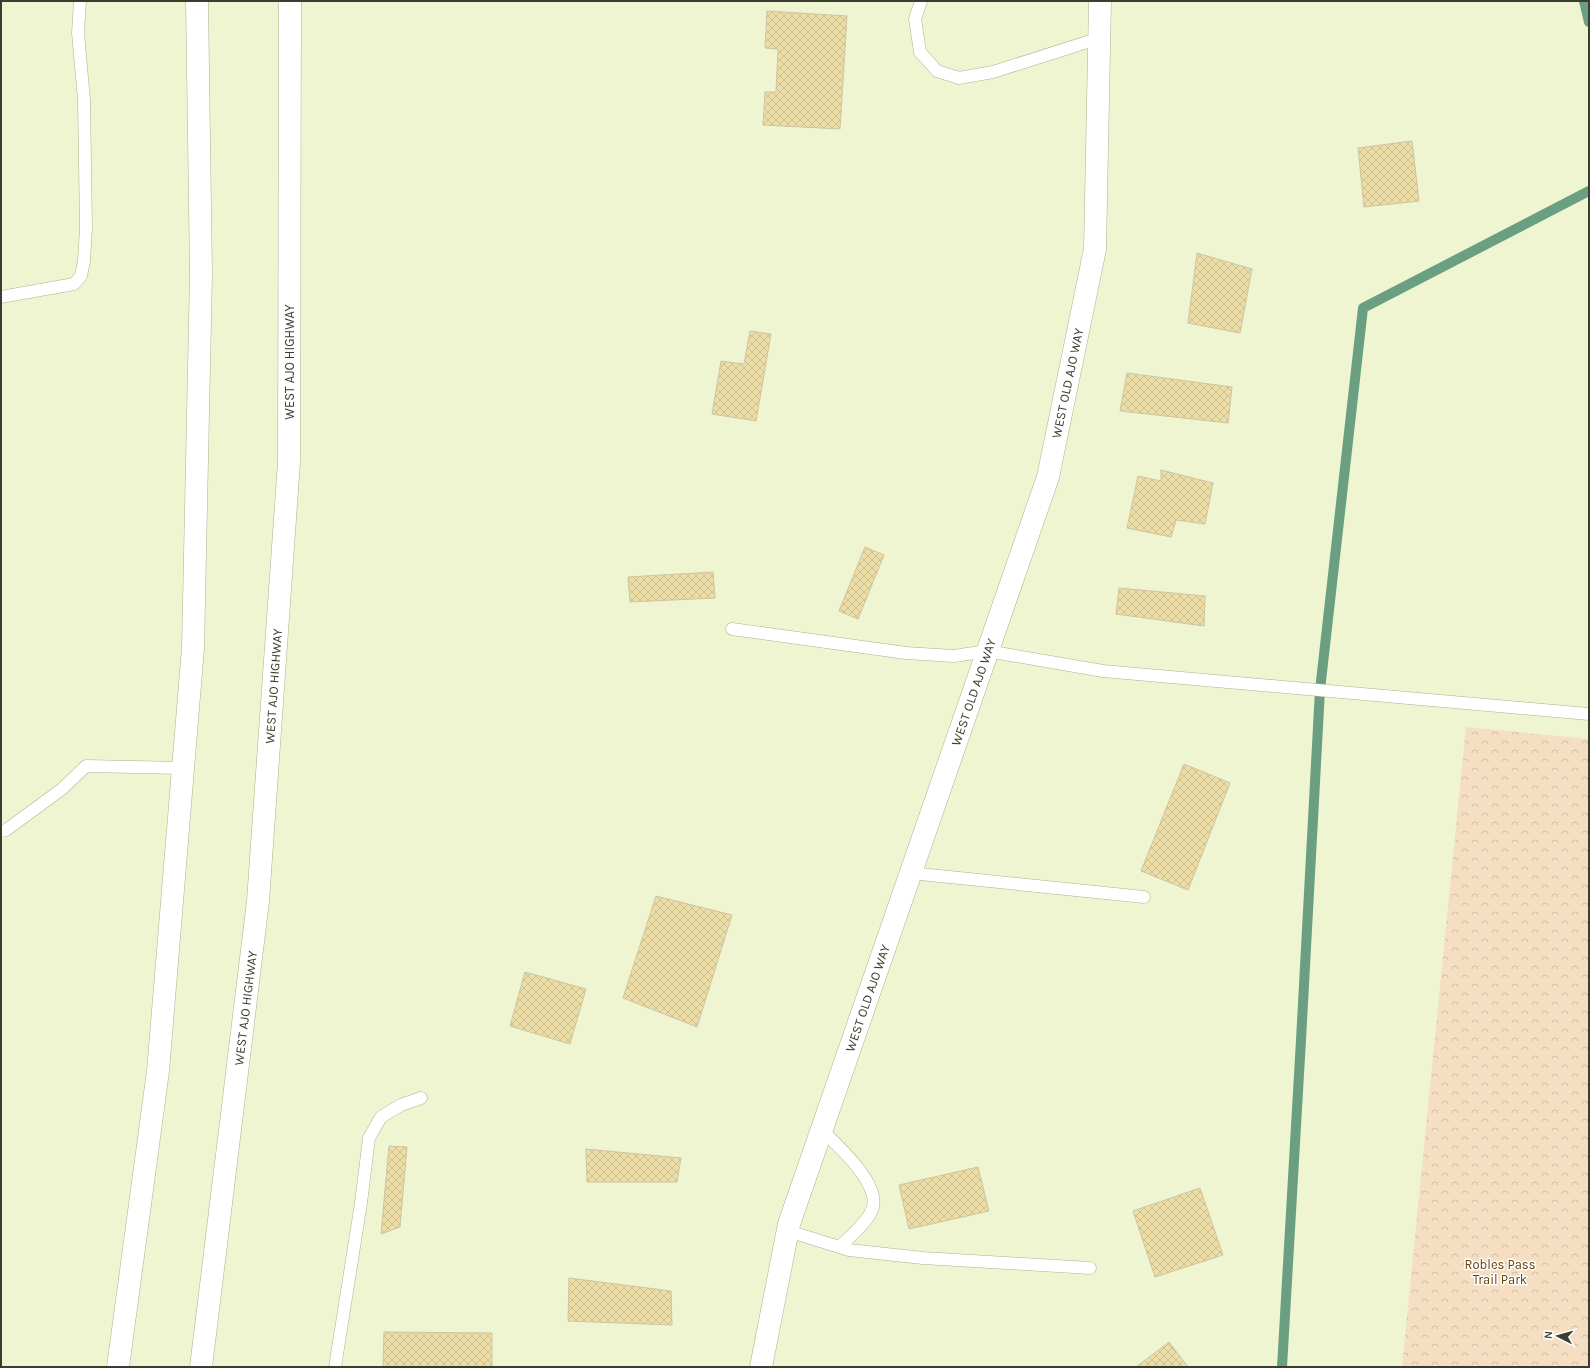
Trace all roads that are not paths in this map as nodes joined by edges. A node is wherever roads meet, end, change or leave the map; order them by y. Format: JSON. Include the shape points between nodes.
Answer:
{"nodes":[{"id":1,"x":80,"y":1,"type":"edge"},
{"id":2,"x":197,"y":1,"type":"edge"},
{"id":3,"x":290,"y":1,"type":"edge"},
{"id":4,"x":921,"y":1,"type":"edge"},
{"id":5,"x":1100,"y":1,"type":"edge"},
{"id":6,"x":1100,"y":38,"type":"junction"},
{"id":7,"x":1,"y":297,"type":"edge"},
{"id":8,"x":732,"y":629,"type":"dead end"},
{"id":9,"x":987,"y":651,"type":"junction"},
{"id":10,"x":1589,"y":714,"type":"edge"},
{"id":11,"x":183,"y":768,"type":"junction"},
{"id":12,"x":1,"y":831,"type":"edge"},
{"id":13,"x":910,"y":872,"type":"junction"},
{"id":14,"x":1144,"y":897,"type":"dead end"},
{"id":15,"x":420,"y":1098,"type":"dead end"},
{"id":16,"x":821,"y":1129,"type":"junction"},
{"id":17,"x":788,"y":1231,"type":"junction"},
{"id":18,"x":838,"y":1247,"type":"junction"},
{"id":19,"x":1090,"y":1268,"type":"dead end"},
{"id":20,"x":118,"y":1367,"type":"edge"},
{"id":21,"x":202,"y":1367,"type":"edge"},
{"id":22,"x":334,"y":1367,"type":"edge"},
{"id":23,"x":761,"y":1367,"type":"edge"}],
"edges":[{"from":1,"to":7,"type":"lane","via":[[78,33],[86,165],[85,248],[81,276],[74,284]]},
{"from":2,"to":11,"type":"main road","via":[[201,274],[193,648]]},
{"from":3,"to":21,"type":"main road","name":"WEST AJO HIGHWAY","via":[[289,462],[258,901]]},
{"from":4,"to":6,"type":"lane","via":[[915,19],[920,52],[937,71],[959,78],[993,72]]},
{"from":5,"to":6,"type":"main road","name":"WEST OLD AJO WAY"},
{"from":6,"to":9,"type":"main road","name":"WEST OLD AJO WAY","via":[[1095,250],[1048,477]]},
{"from":8,"to":9,"type":"lane","via":[[906,653],[954,656]]},
{"from":9,"to":10,"type":"lane","via":[[1103,671]]},
{"from":9,"to":13,"type":"main road","name":"WEST OLD AJO WAY"},
{"from":11,"to":12,"type":"lane","via":[[86,766],[62,789],[6,830]]},
{"from":11,"to":20,"type":"main road","via":[[158,1071]]},
{"from":13,"to":14,"type":"lane"},
{"from":13,"to":16,"type":"main road","name":"WEST OLD AJO WAY"},
{"from":15,"to":22,"type":"lane","via":[[401,1105],[382,1117],[369,1138]]},
{"from":16,"to":17,"type":"main road","name":"WEST OLD AJO WAY"},
{"from":16,"to":18,"type":"lane","via":[[847,1154],[868,1181],[872,1193],[873,1207],[861,1227]]},
{"from":17,"to":18,"type":"lane"},
{"from":17,"to":23,"type":"main road","name":"WEST OLD AJO WAY"},
{"from":18,"to":19,"type":"lane","via":[[923,1258]]}]}
